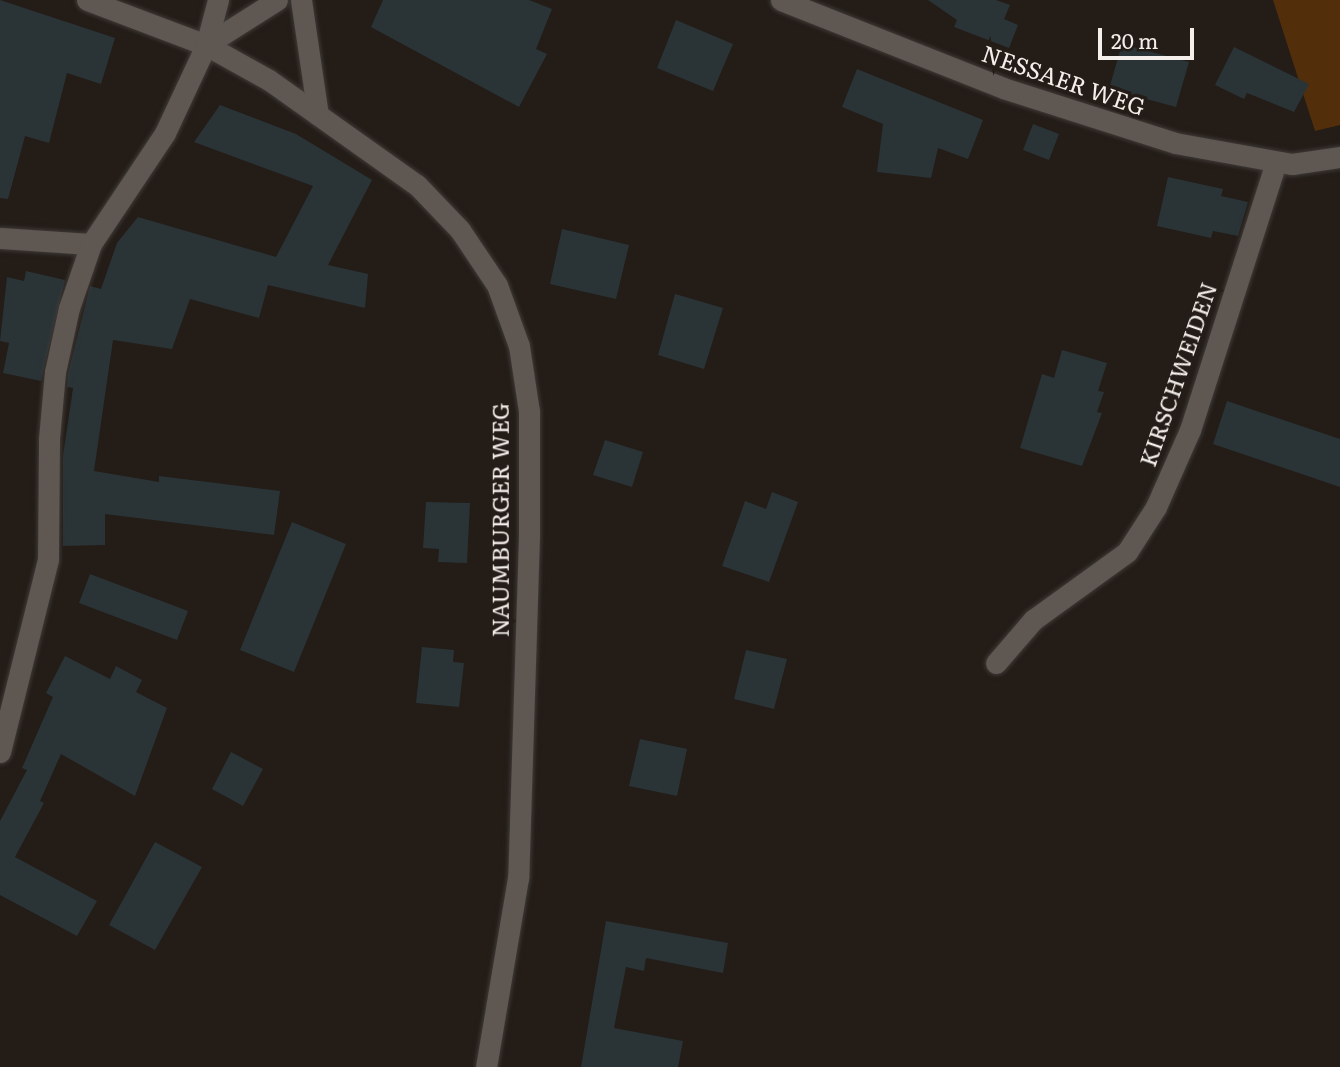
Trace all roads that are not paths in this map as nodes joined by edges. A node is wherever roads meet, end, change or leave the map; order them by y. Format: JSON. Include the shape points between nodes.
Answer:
{"nodes":[{"id":1,"x":87,"y":0,"type":"edge"},
{"id":2,"x":218,"y":0,"type":"edge"},
{"id":3,"x":277,"y":0,"type":"edge"},
{"id":4,"x":301,"y":0,"type":"edge"},
{"id":5,"x":781,"y":0,"type":"edge"},
{"id":6,"x":206,"y":45,"type":"junction"},
{"id":7,"x":318,"y":114,"type":"junction"},
{"id":8,"x":1340,"y":157,"type":"edge"},
{"id":9,"x":1276,"y":162,"type":"junction"},
{"id":10,"x":0,"y":238,"type":"edge"},
{"id":11,"x":91,"y":244,"type":"junction"},
{"id":12,"x":996,"y":663,"type":"dead end"},
{"id":13,"x":0,"y":752,"type":"edge"},
{"id":14,"x":486,"y":1067,"type":"edge"}],
"edges":[{"from":1,"to":6,"type":"street","name":"NAUMBURGER WEG"},
{"from":2,"to":6,"type":"street"},
{"from":3,"to":6,"type":"street"},
{"from":4,"to":7,"type":"street"},
{"from":5,"to":9,"type":"street","name":"NESSAER WEG","via":[[1003,88],[1175,144]]},
{"from":6,"to":7,"type":"street","name":"NAUMBURGER WEG"},
{"from":6,"to":11,"type":"street","via":[[165,133]]},
{"from":7,"to":14,"type":"street","name":"NAUMBURGER WEG","via":[[417,184],[460,230],[497,285],[519,346],[529,411],[529,453],[518,878]]},
{"from":8,"to":9,"type":"street","name":"NESSAER WEG"},
{"from":9,"to":12,"type":"street","name":"KIRSCHWEIDEN","via":[[1190,430],[1156,507],[1127,552],[1033,620]]},
{"from":10,"to":11,"type":"street"},
{"from":11,"to":13,"type":"street","via":[[55,372],[48,559]]}]}
